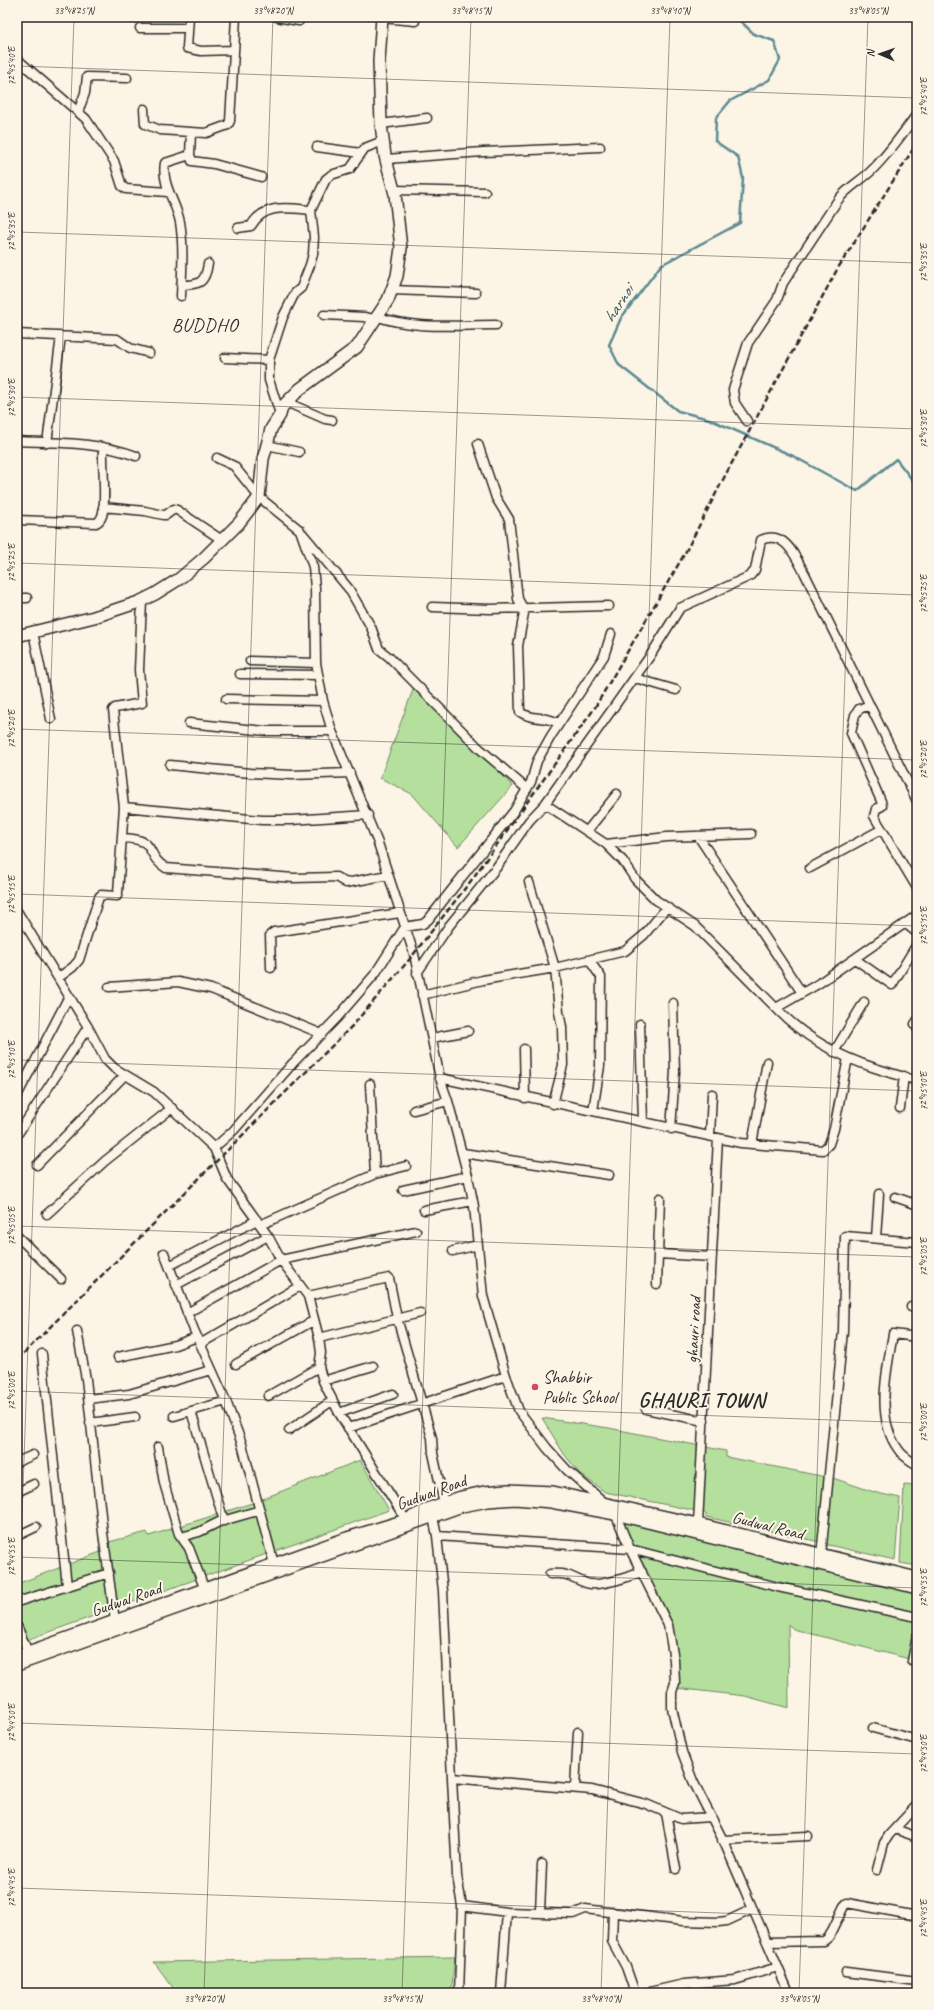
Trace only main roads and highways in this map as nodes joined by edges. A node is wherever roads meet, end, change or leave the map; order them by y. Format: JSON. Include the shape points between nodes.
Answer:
{"nodes":[{"id":1,"x":382,"y":17,"type":"edge"},
{"id":2,"x":17,"y":636,"type":"edge"},
{"id":3,"x":612,"y":1508,"type":"junction"},
{"id":4,"x":432,"y":1512,"type":"junction"},
{"id":5,"x":917,"y":1578,"type":"edge"},
{"id":6,"x":917,"y":1588,"type":"edge"},
{"id":7,"x":17,"y":1656,"type":"edge"},
{"id":8,"x":17,"y":1665,"type":"edge"}],
"edges":[{"from":1,"to":2,"type":"main road","via":[[379,61],[381,124],[394,190],[401,248],[397,276],[388,300],[357,347],[300,389],[282,407],[271,429],[263,460],[260,497],[204,558],[179,579],[142,601],[94,617]]},
{"from":3,"to":4,"type":"main road","name":"Gudwal Road","via":[[515,1499],[488,1501]]},
{"from":3,"to":4,"type":"main road","name":"Gudwal Road","via":[[553,1492],[507,1490],[461,1497]]},
{"from":3,"to":5,"type":"main road","name":"Gudwal Road","via":[[698,1524]]},
{"from":3,"to":6,"type":"main road","name":"Gudwal Road"},
{"from":4,"to":7,"type":"main road","name":"Gudwal Road","via":[[347,1538]]},
{"from":4,"to":8,"type":"main road","name":"Gudwal Road"}]}
